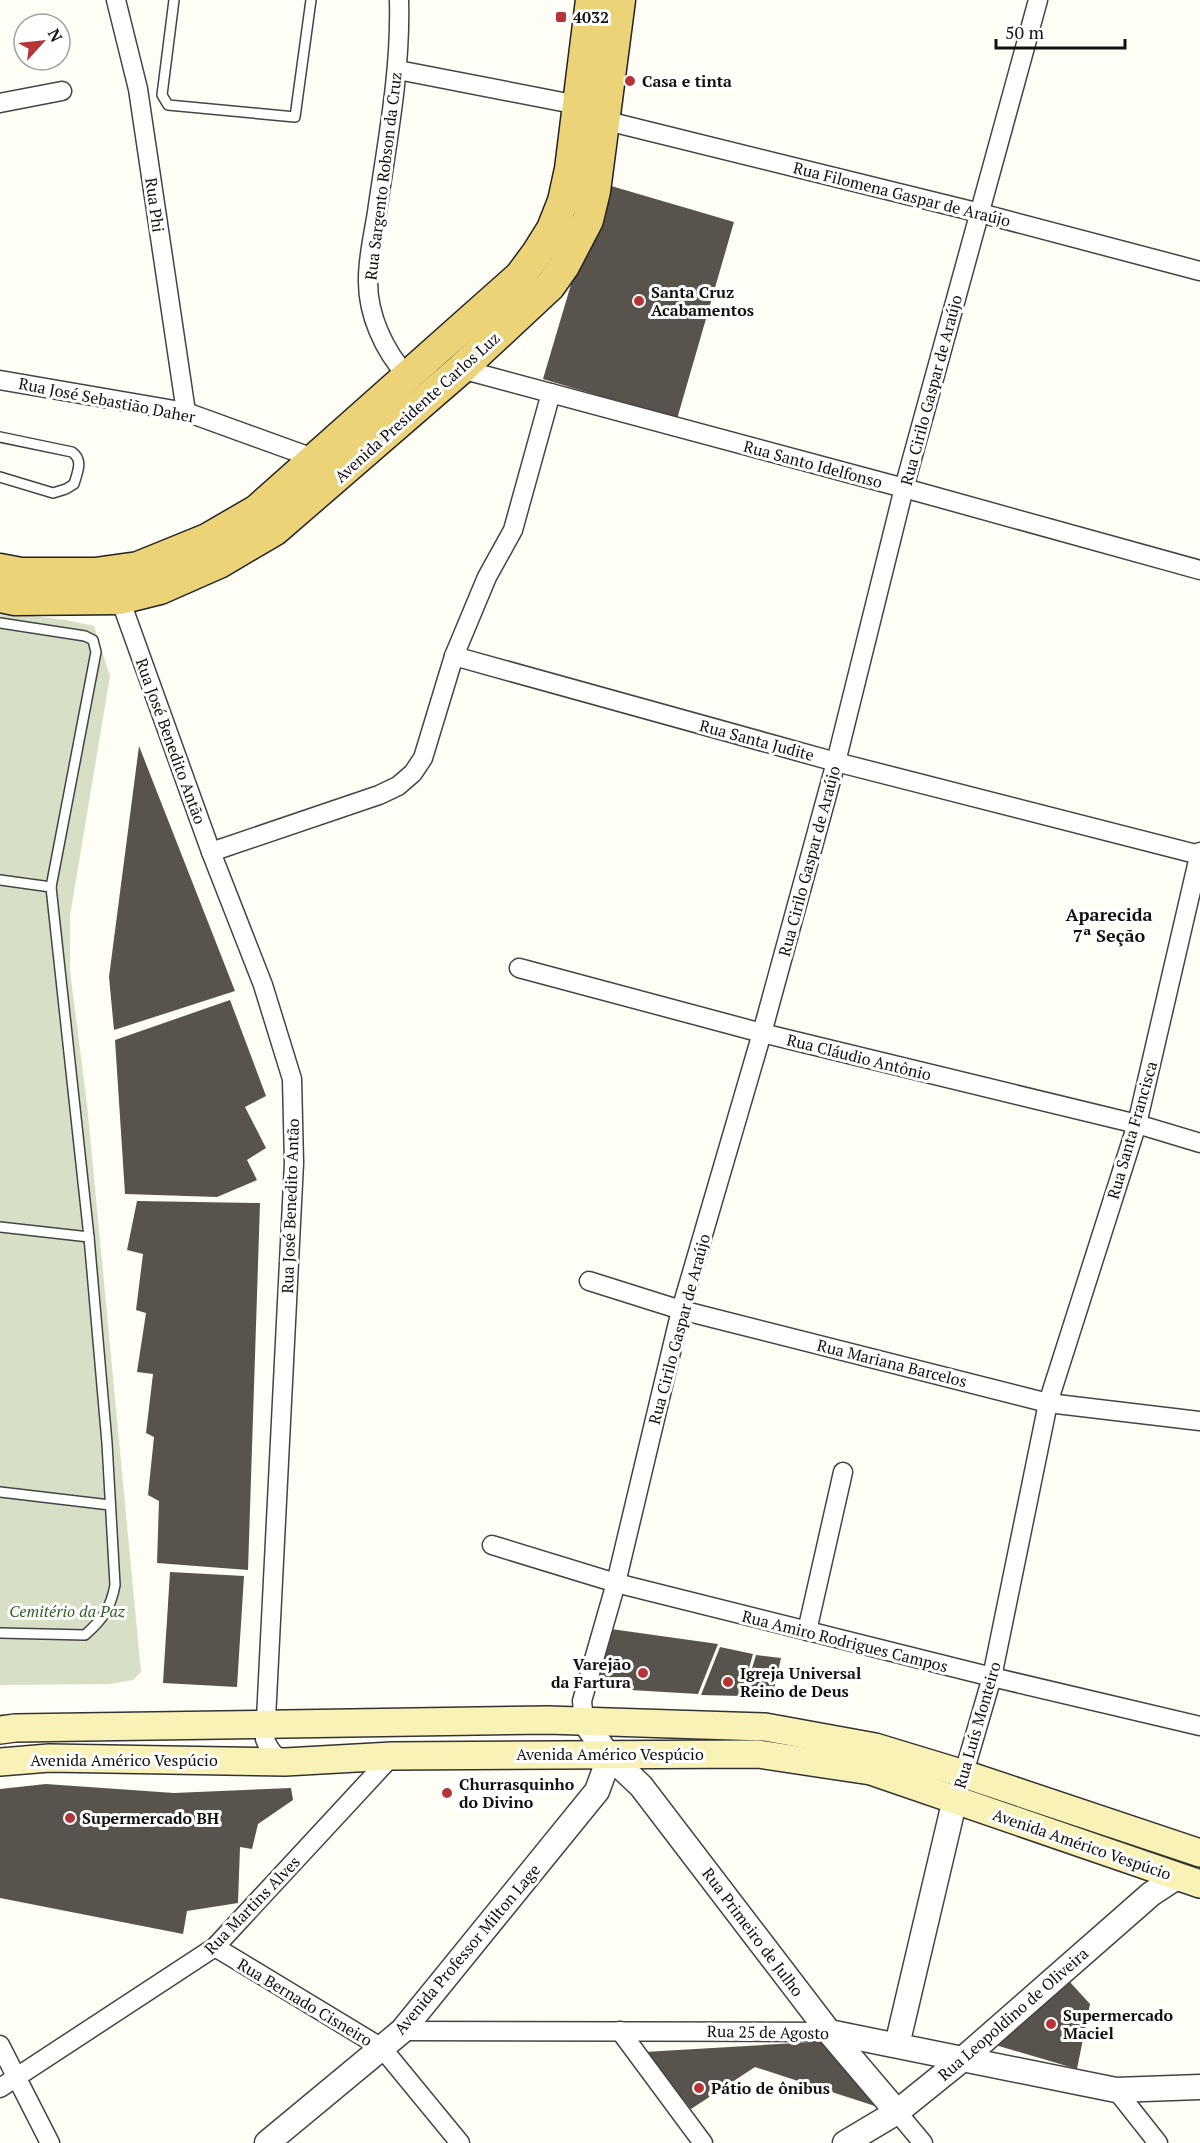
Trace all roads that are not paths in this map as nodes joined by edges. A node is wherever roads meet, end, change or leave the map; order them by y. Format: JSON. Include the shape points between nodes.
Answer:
{"nodes":[{"id":1,"x":116,"y":0,"type":"edge"},
{"id":2,"x":174,"y":0,"type":"edge"},
{"id":3,"x":311,"y":0,"type":"edge"},
{"id":4,"x":399,"y":0,"type":"edge"},
{"id":5,"x":591,"y":0,"type":"edge"},
{"id":6,"x":620,"y":0,"type":"edge"},
{"id":7,"x":1038,"y":0,"type":"edge"},
{"id":8,"x":398,"y":70,"type":"junction"},
{"id":9,"x":62,"y":91,"type":"dead end"},
{"id":10,"x":0,"y":103,"type":"edge"},
{"id":11,"x":578,"y":105,"type":"junction"},
{"id":12,"x":603,"y":120,"type":"junction"},
{"id":13,"x":980,"y":213,"type":"junction"},
{"id":14,"x":1200,"y":271,"type":"edge"},
{"id":15,"x":461,"y":369,"type":"junction"},
{"id":16,"x":408,"y":377,"type":"junction"},
{"id":17,"x":0,"y":380,"type":"edge"},
{"id":18,"x":551,"y":393,"type":"junction"},
{"id":19,"x":186,"y":412,"type":"junction"},
{"id":20,"x":0,"y":437,"type":"edge"},
{"id":21,"x":316,"y":459,"type":"junction"},
{"id":22,"x":0,"y":477,"type":"edge"},
{"id":23,"x":904,"y":488,"type":"junction"},
{"id":24,"x":0,"y":569,"type":"edge"},
{"id":25,"x":1200,"y":570,"type":"edge"},
{"id":26,"x":0,"y":597,"type":"edge"},
{"id":27,"x":120,"y":599,"type":"junction"},
{"id":28,"x":0,"y":623,"type":"edge"},
{"id":29,"x":454,"y":656,"type":"junction"},
{"id":30,"x":836,"y":762,"type":"junction"},
{"id":31,"x":211,"y":852,"type":"junction"},
{"id":32,"x":1200,"y":854,"type":"edge"},
{"id":33,"x":0,"y":880,"type":"edge"},
{"id":34,"x":51,"y":887,"type":"junction"},
{"id":35,"x":519,"y":968,"type":"dead end"},
{"id":36,"x":762,"y":1033,"type":"junction"},
{"id":37,"x":1137,"y":1124,"type":"junction"},
{"id":38,"x":1200,"y":1143,"type":"edge"},
{"id":39,"x":0,"y":1227,"type":"edge"},
{"id":40,"x":88,"y":1237,"type":"junction"},
{"id":41,"x":589,"y":1281,"type":"dead end"},
{"id":42,"x":681,"y":1310,"type":"junction"},
{"id":43,"x":1048,"y":1403,"type":"junction"},
{"id":44,"x":1200,"y":1421,"type":"edge"},
{"id":45,"x":843,"y":1472,"type":"dead end"},
{"id":46,"x":0,"y":1492,"type":"edge"},
{"id":47,"x":110,"y":1505,"type":"junction"},
{"id":48,"x":492,"y":1545,"type":"dead end"},
{"id":49,"x":616,"y":1583,"type":"junction"},
{"id":50,"x":807,"y":1631,"type":"junction"},
{"id":51,"x":0,"y":1633,"type":"edge"},
{"id":52,"x":992,"y":1677,"type":"junction"},
{"id":53,"x":584,"y":1721,"type":"junction"},
{"id":54,"x":267,"y":1725,"type":"junction"},
{"id":55,"x":1200,"y":1726,"type":"edge"},
{"id":56,"x":0,"y":1730,"type":"edge"},
{"id":57,"x":607,"y":1754,"type":"junction"},
{"id":58,"x":392,"y":1756,"type":"junction"},
{"id":59,"x":0,"y":1762,"type":"edge"},
{"id":60,"x":285,"y":1762,"type":"junction"},
{"id":61,"x":960,"y":1787,"type":"junction"},
{"id":62,"x":1200,"y":1853,"type":"edge"},
{"id":63,"x":1188,"y":1881,"type":"edge"},
{"id":64,"x":215,"y":1947,"type":"junction"},
{"id":65,"x":402,"y":2031,"type":"junction"},
{"id":66,"x":620,"y":2031,"type":"junction"},
{"id":67,"x":829,"y":2032,"type":"junction"},
{"id":68,"x":0,"y":2045,"type":"edge"},
{"id":69,"x":897,"y":2045,"type":"junction"},
{"id":70,"x":382,"y":2048,"type":"junction"},
{"id":71,"x":964,"y":2058,"type":"junction"},
{"id":72,"x":17,"y":2078,"type":"junction"},
{"id":73,"x":1200,"y":2087,"type":"edge"},
{"id":74,"x":0,"y":2088,"type":"edge"},
{"id":75,"x":1116,"y":2090,"type":"junction"},
{"id":76,"x":897,"y":2112,"type":"junction"},
{"id":77,"x":50,"y":2143,"type":"edge"},
{"id":78,"x":267,"y":2143,"type":"edge"},
{"id":79,"x":460,"y":2143,"type":"edge"},
{"id":80,"x":703,"y":2143,"type":"edge"},
{"id":81,"x":845,"y":2143,"type":"edge"},
{"id":82,"x":923,"y":2143,"type":"edge"},
{"id":83,"x":1158,"y":2143,"type":"edge"}],
"edges":[{"from":1,"to":19,"type":"street","name":"Rua Phi","via":[[138,88]]},
{"from":2,"to":3,"type":"lane","via":[[162,95],[168,105],[296,117]]},
{"from":4,"to":8,"type":"street","name":"Rua Sargento Robson da Cruz"},
{"from":5,"to":11,"type":"main road","name":"Avenida Presidente Carlos Luz"},
{"from":6,"to":12,"type":"main road","name":"Avenida Presidente Carlos Luz"},
{"from":7,"to":13,"type":"street","name":"Rua Cirilo Gaspar de Araújo"},
{"from":8,"to":11,"type":"street"},
{"from":8,"to":16,"type":"street","name":"Rua Sargento Robson da Cruz","via":[[367,278],[381,337]]},
{"from":9,"to":10,"type":"street"},
{"from":11,"to":16,"type":"main road","name":"Avenida Presidente Carlos Luz","via":[[570,169],[552,229],[520,276]]},
{"from":12,"to":13,"type":"street","name":"Rua Filomena Gaspar de Araújo"},
{"from":12,"to":15,"type":"main road","name":"Avenida Presidente Carlos Luz","via":[[588,220],[568,259],[550,286]]},
{"from":13,"to":14,"type":"street","name":"Rua Filomena Gaspar de Araújo"},
{"from":13,"to":23,"type":"street","name":"Rua Cirilo Gaspar de Araújo"},
{"from":15,"to":18,"type":"street","name":"Rua Santo Idelfonso"},
{"from":15,"to":27,"type":"main road","name":"Avenida Presidente Carlos Luz","via":[[274,530],[219,563],[160,589]]},
{"from":16,"to":21,"type":"main road","name":"Avenida Presidente Carlos Luz"},
{"from":17,"to":19,"type":"street","name":"Rua José Sebastião Daher"},
{"from":18,"to":23,"type":"street","name":"Rua Santo Idelfonso"},
{"from":18,"to":29,"type":"street","via":[[513,530]]},
{"from":19,"to":21,"type":"street","name":"Rua José Sebastião Daher"},
{"from":20,"to":22,"type":"lane","via":[[72,452],[80,464],[74,484],[53,493]]},
{"from":21,"to":24,"type":"main road","name":"Avenida Presidente Carlos Luz","via":[[257,510],[207,539],[138,567],[95,573],[21,573]]},
{"from":23,"to":25,"type":"street","name":"Rua Santo Idelfonso"},
{"from":23,"to":30,"type":"street","name":"Rua Cirilo Gaspar de Araújo"},
{"from":26,"to":27,"type":"main road","name":"Avenida Presidente Carlos Luz"},
{"from":27,"to":31,"type":"street","name":"Rua José Benedito Antão"},
{"from":28,"to":34,"type":"lane","via":[[85,636],[93,640],[96,652]]},
{"from":29,"to":30,"type":"street","name":"Rua Santa Judite"},
{"from":29,"to":31,"type":"street","via":[[423,758],[398,786]]},
{"from":30,"to":32,"type":"street","name":"Rua Santa Judite"},
{"from":30,"to":36,"type":"street","name":"Rua Cirilo Gaspar de Araújo"},
{"from":31,"to":54,"type":"street","name":"Rua José Benedito Antão","via":[[264,985],[292,1079],[294,1163]]},
{"from":32,"to":37,"type":"street","name":"Rua Santa Francisca"},
{"from":33,"to":34,"type":"lane"},
{"from":34,"to":40,"type":"lane"},
{"from":35,"to":36,"type":"street","name":"Rua Cláudio Antônio"},
{"from":36,"to":37,"type":"street","name":"Rua Cláudio Antônio"},
{"from":36,"to":42,"type":"street","name":"Rua Cirilo Gaspar de Araújo"},
{"from":37,"to":38,"type":"street","name":"Rua Cláudio Antônio"},
{"from":37,"to":43,"type":"street","name":"Rua Santa Francisca"},
{"from":39,"to":40,"type":"lane"},
{"from":40,"to":47,"type":"lane"},
{"from":41,"to":42,"type":"street","name":"Rua Mariana Barcelos"},
{"from":42,"to":43,"type":"street","name":"Rua Mariana Barcelos"},
{"from":42,"to":49,"type":"street","name":"Rua Cirilo Gaspar de Araújo"},
{"from":43,"to":44,"type":"street","name":"Rua Mariana Barcelos"},
{"from":43,"to":52,"type":"street","name":"Rua Luís Monteiro"},
{"from":45,"to":50,"type":"street"},
{"from":46,"to":47,"type":"lane"},
{"from":47,"to":51,"type":"lane","via":[[115,1585],[111,1604],[96,1625],[85,1635]]},
{"from":48,"to":49,"type":"street","name":"Rua Amiro Rodrigues Campos"},
{"from":49,"to":50,"type":"street","name":"Rua Amiro Rodrigues Campos"},
{"from":49,"to":53,"type":"street","name":"Rua Cirilo Gaspar de Araújo","via":[[582,1701]]},
{"from":50,"to":52,"type":"street","name":"Rua Amiro Rodrigues Campos"},
{"from":52,"to":55,"type":"street","name":"Rua Amiro Rodrigues Campos"},
{"from":52,"to":61,"type":"street","name":"Rua Luís Monteiro"},
{"from":53,"to":54,"type":"main road","name":"Avenida Américo Vespúcio"},
{"from":53,"to":57,"type":"street","name":"Rua Primeiro de Julho"},
{"from":53,"to":61,"type":"main road","name":"Avenida Américo Vespúcio","via":[[765,1727],[875,1747]]},
{"from":54,"to":56,"type":"main road","name":"Avenida Américo Vespúcio"},
{"from":54,"to":60,"type":"street","name":"Rua José Benedito Antão","via":[[265,1739],[269,1748]]},
{"from":57,"to":58,"type":"main road","name":"Avenida Américo Vespúcio"},
{"from":57,"to":61,"type":"main road","name":"Avenida Américo Vespúcio","via":[[758,1754]]},
{"from":57,"to":65,"type":"street","name":"Avenida Professor Milton Lage","via":[[597,1791]]},
{"from":57,"to":67,"type":"street","name":"Rua Primeiro de Julho","via":[[641,1786]]},
{"from":58,"to":60,"type":"main road","name":"Avenida Américo Vespúcio"},
{"from":58,"to":64,"type":"street","name":"Rua Martins Alves"},
{"from":59,"to":60,"type":"main road","name":"Avenida Américo Vespúcio","via":[[50,1758]]},
{"from":61,"to":62,"type":"main road","name":"Avenida Américo Vespúcio"},
{"from":61,"to":63,"type":"main road","name":"Avenida Américo Vespúcio"},
{"from":61,"to":69,"type":"street","name":"Rua Luís Monteiro"},
{"from":63,"to":71,"type":"street","name":"Rua Leopoldino de Oliveira","via":[[1151,1894]]},
{"from":64,"to":70,"type":"street","name":"Rua Bernado Cisneiro"},
{"from":64,"to":72,"type":"street","name":"Rua Martins Alves"},
{"from":65,"to":66,"type":"street","name":"Rua 25 de Agosto"},
{"from":65,"to":70,"type":"street","name":"Avenida Professor Milton Lage"},
{"from":66,"to":67,"type":"street","name":"Rua 25 de Agosto"},
{"from":66,"to":80,"type":"street"},
{"from":67,"to":69,"type":"street","name":"Rua 25 de Agosto"},
{"from":67,"to":76,"type":"street","name":"Rua Primeiro de Julho"},
{"from":68,"to":72,"type":"street"},
{"from":69,"to":71,"type":"street","name":"Rua 25 de Agosto"},
{"from":70,"to":78,"type":"street","name":"Avenida Professor Milton Lage"},
{"from":70,"to":79,"type":"street","name":"Rua Bernado Cisneiro"},
{"from":71,"to":75,"type":"street","name":"Rua 25 de Agosto"},
{"from":71,"to":76,"type":"street","name":"Rua Leopoldino de Oliveira"},
{"from":72,"to":74,"type":"street","name":"Rua Martins Alves"},
{"from":72,"to":77,"type":"street"},
{"from":73,"to":75,"type":"street","name":"Rua 25 de Agosto"},
{"from":75,"to":83,"type":"street"},
{"from":76,"to":81,"type":"street","name":"Rua Leopoldino de Oliveira"},
{"from":76,"to":82,"type":"street","name":"Rua Primeiro de Julho"}]}
